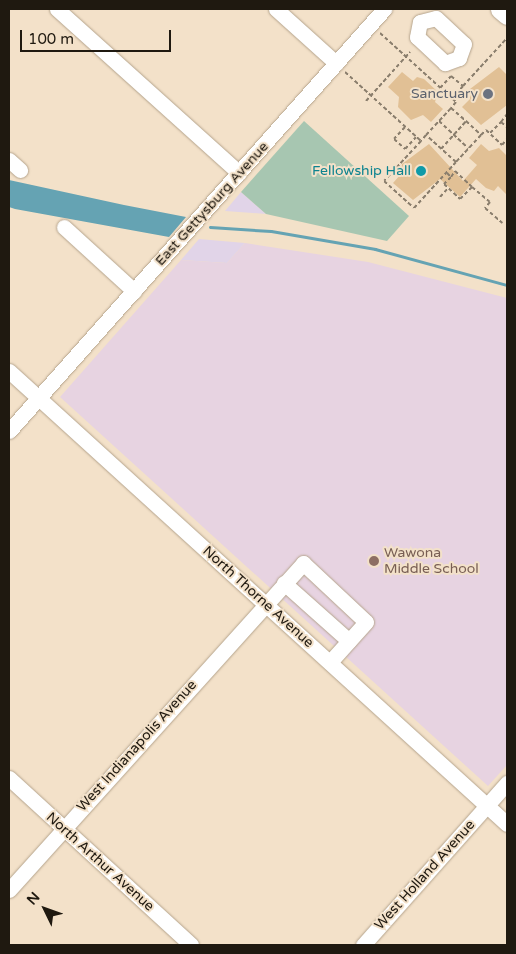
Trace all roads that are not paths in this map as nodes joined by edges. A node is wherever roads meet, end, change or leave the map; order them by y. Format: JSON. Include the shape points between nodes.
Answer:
{"nodes":[{"id":1,"x":57,"y":9,"type":"edge"},
{"id":2,"x":276,"y":9,"type":"edge"},
{"id":3,"x":384,"y":9,"type":"edge"},
{"id":4,"x":500,"y":9,"type":"edge"},
{"id":5,"x":507,"y":15,"type":"edge"},
{"id":6,"x":336,"y":63,"type":"junction"},
{"id":7,"x":239,"y":173,"type":"junction"},
{"id":8,"x":64,"y":227,"type":"dead end"},
{"id":9,"x":134,"y":291,"type":"junction"},
{"id":10,"x":9,"y":371,"type":"edge"},
{"id":11,"x":38,"y":398,"type":"junction"},
{"id":12,"x":9,"y":431,"type":"edge"},
{"id":13,"x":284,"y":583,"type":"junction"},
{"id":14,"x":265,"y":603,"type":"junction"},
{"id":15,"x":349,"y":641,"type":"junction"},
{"id":16,"x":330,"y":662,"type":"junction"},
{"id":17,"x":9,"y":778,"type":"edge"},
{"id":18,"x":507,"y":783,"type":"edge"},
{"id":19,"x":487,"y":806,"type":"junction"},
{"id":20,"x":507,"y":824,"type":"edge"},
{"id":21,"x":63,"y":829,"type":"junction"},
{"id":22,"x":9,"y":890,"type":"edge"},
{"id":23,"x":191,"y":945,"type":"edge"},
{"id":24,"x":363,"y":945,"type":"edge"}],
"edges":[{"from":1,"to":7,"type":"street"},
{"from":2,"to":6,"type":"street"},
{"from":3,"to":6,"type":"street","name":"East Gettysburg Avenue"},
{"from":4,"to":5,"type":"main road"},
{"from":6,"to":7,"type":"street","name":"East Gettysburg Avenue"},
{"from":7,"to":9,"type":"street","name":"East Gettysburg Avenue"},
{"from":8,"to":9,"type":"street"},
{"from":9,"to":11,"type":"street","name":"East Gettysburg Avenue"},
{"from":10,"to":11,"type":"street","name":"North Thorne Avenue"},
{"from":11,"to":12,"type":"street","name":"East Gettysburg Avenue"},
{"from":11,"to":14,"type":"street","name":"North Thorne Avenue"},
{"from":13,"to":14,"type":"street","name":"West Indianapolis Avenue"},
{"from":13,"to":15,"type":"street"},
{"from":13,"to":15,"type":"street","name":"West Indianapolis Avenue","via":[[303,563],[366,622]]},
{"from":14,"to":16,"type":"street","name":"North Thorne Avenue"},
{"from":14,"to":21,"type":"street","name":"West Indianapolis Avenue"},
{"from":15,"to":16,"type":"street"},
{"from":16,"to":19,"type":"street","name":"North Thorne Avenue"},
{"from":17,"to":21,"type":"street","name":"North Arthur Avenue"},
{"from":18,"to":19,"type":"street","name":"West Holland Avenue"},
{"from":19,"to":20,"type":"street","name":"North Thorne Avenue"},
{"from":19,"to":24,"type":"street","name":"West Holland Avenue"},
{"from":21,"to":22,"type":"street","name":"West Indianapolis Avenue"},
{"from":21,"to":23,"type":"street","name":"North Arthur Avenue"}]}
